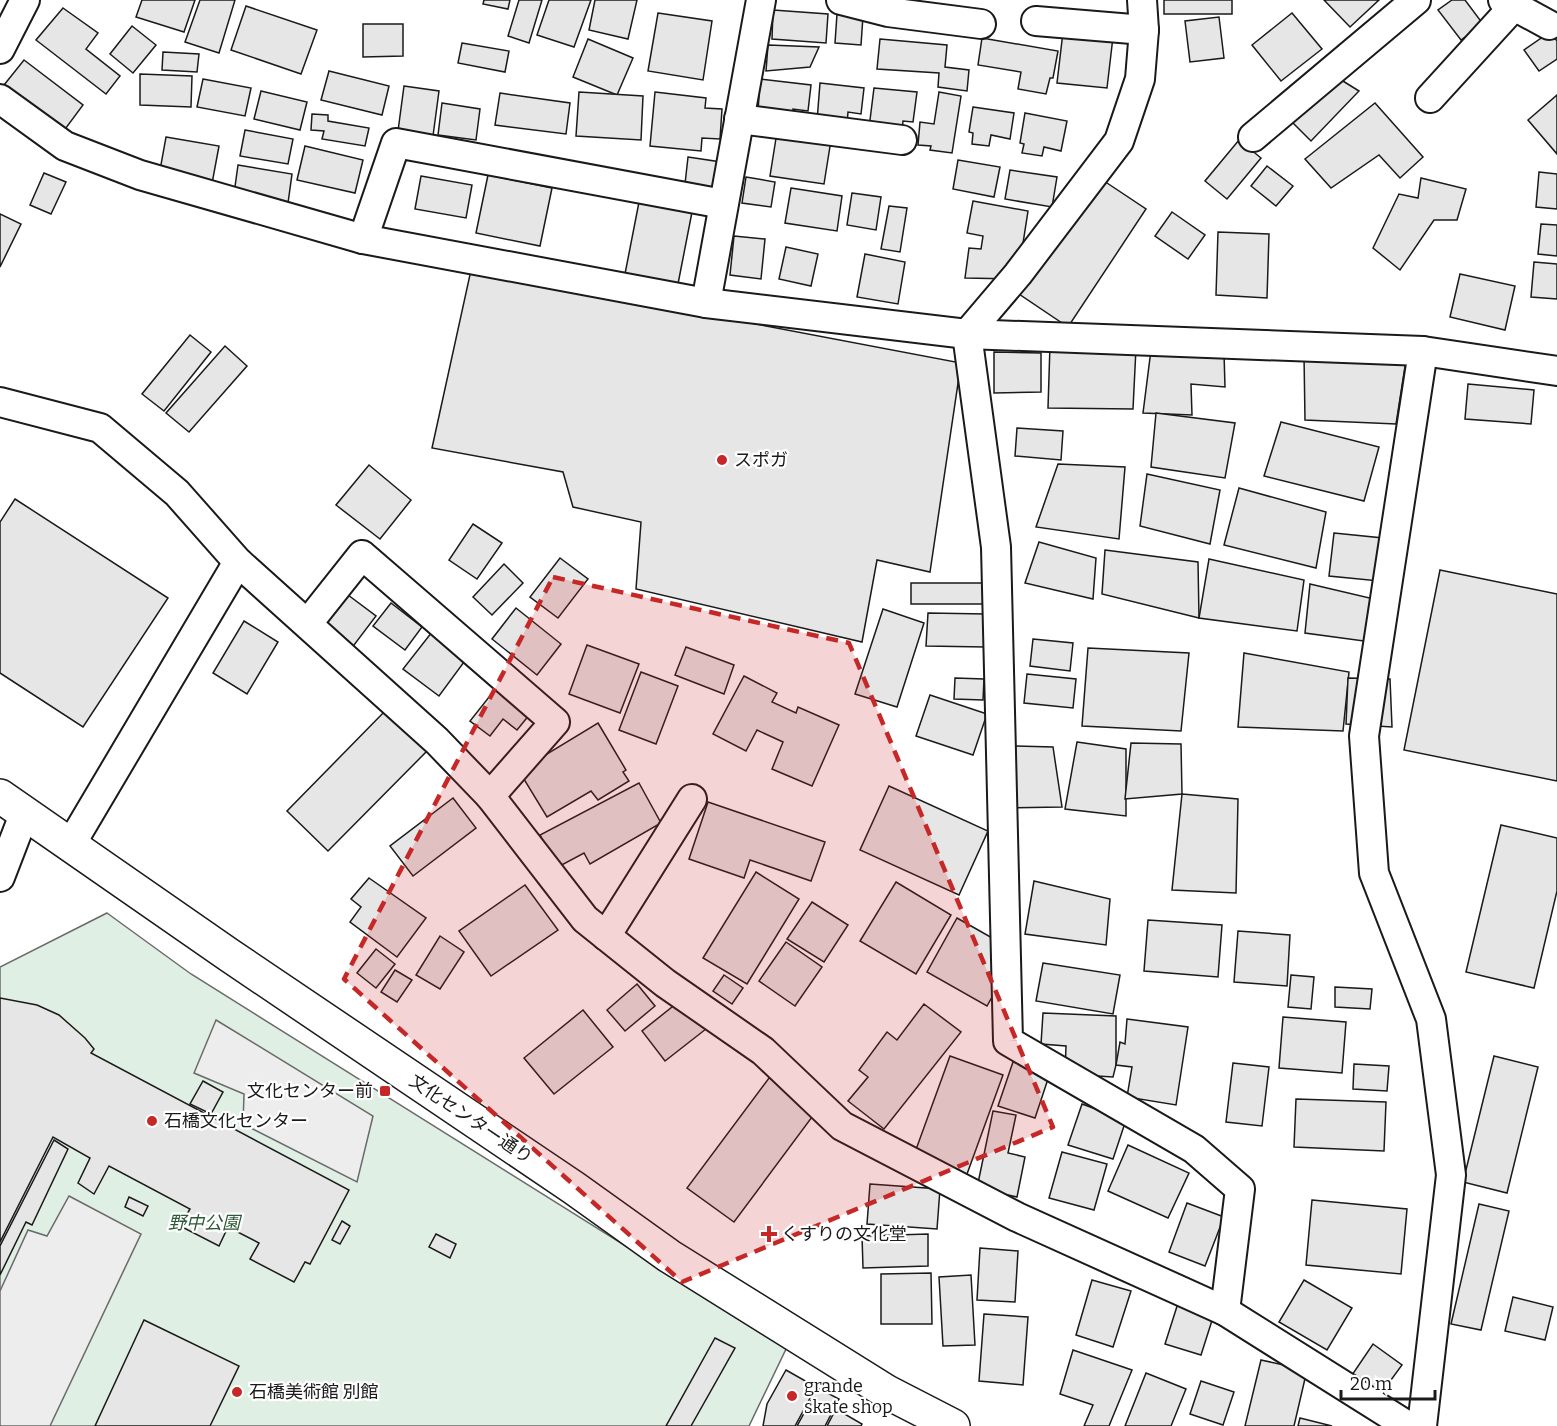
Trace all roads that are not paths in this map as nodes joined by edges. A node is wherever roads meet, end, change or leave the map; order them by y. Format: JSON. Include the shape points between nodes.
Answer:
{"nodes":[{"id":1,"x":25,"y":0,"type":"edge"},
{"id":2,"x":761,"y":0,"type":"edge"},
{"id":3,"x":841,"y":0,"type":"edge"},
{"id":4,"x":1142,"y":0,"type":"edge"},
{"id":5,"x":1416,"y":0,"type":"edge"},
{"id":6,"x":1509,"y":3,"type":"edge"},
{"id":7,"x":890,"y":6,"type":"edge"},
{"id":8,"x":1036,"y":21,"type":"dead end"},
{"id":9,"x":981,"y":24,"type":"dead end"},
{"id":10,"x":1550,"y":25,"type":"dead end"},
{"id":11,"x":1144,"y":30,"type":"junction"},
{"id":12,"x":0,"y":50,"type":"edge"},
{"id":13,"x":1430,"y":98,"type":"dead end"},
{"id":14,"x":0,"y":99,"type":"edge"},
{"id":15,"x":739,"y":119,"type":"junction"},
{"id":16,"x":1253,"y":138,"type":"dead end"},
{"id":17,"x":902,"y":140,"type":"dead end"},
{"id":18,"x":723,"y":204,"type":"junction"},
{"id":19,"x":363,"y":239,"type":"junction"},
{"id":20,"x":705,"y":303,"type":"junction"},
{"id":21,"x":967,"y":334,"type":"junction"},
{"id":22,"x":1423,"y":351,"type":"junction"},
{"id":23,"x":1557,"y":371,"type":"edge"},
{"id":24,"x":0,"y":402,"type":"edge"},
{"id":25,"x":238,"y":562,"type":"junction"},
{"id":26,"x":308,"y":623,"type":"junction"},
{"id":27,"x":490,"y":796,"type":"junction"},
{"id":28,"x":692,"y":799,"type":"dead end"},
{"id":29,"x":13,"y":804,"type":"edge"},
{"id":30,"x":71,"y":844,"type":"junction"},
{"id":31,"x":0,"y":877,"type":"edge"},
{"id":32,"x":606,"y":936,"type":"junction"},
{"id":33,"x":1225,"y":1311,"type":"junction"},
{"id":34,"x":953,"y":1426,"type":"edge"},
{"id":35,"x":1408,"y":1426,"type":"edge"},
{"id":36,"x":1422,"y":1426,"type":"edge"}],
"edges":[{"from":1,"to":12,"type":"street"},
{"from":2,"to":15,"type":"street"},
{"from":3,"to":7,"type":"street"},
{"from":4,"to":11,"type":"street"},
{"from":5,"to":16,"type":"street"},
{"from":6,"to":10,"type":"street"},
{"from":6,"to":13,"type":"street"},
{"from":7,"to":9,"type":"street"},
{"from":8,"to":11,"type":"street"},
{"from":11,"to":21,"type":"street","via":[[1140,79],[1119,141]]},
{"from":14,"to":19,"type":"street","via":[[65,146],[140,175]]},
{"from":15,"to":17,"type":"street"},
{"from":15,"to":18,"type":"street"},
{"from":18,"to":19,"type":"street","via":[[396,143]]},
{"from":18,"to":20,"type":"street"},
{"from":19,"to":20,"type":"street"},
{"from":20,"to":21,"type":"street"},
{"from":21,"to":22,"type":"street"},
{"from":21,"to":33,"type":"street","via":[[996,547],[1008,1041],[1194,1149],[1240,1189]]},
{"from":22,"to":23,"type":"street"},
{"from":22,"to":36,"type":"street","via":[[1364,736],[1374,873],[1431,1019],[1451,1175]]},
{"from":24,"to":25,"type":"street","via":[[100,428],[177,493]]},
{"from":25,"to":26,"type":"street"},
{"from":25,"to":30,"type":"street"},
{"from":26,"to":27,"type":"street","via":[[437,741]]},
{"from":26,"to":27,"type":"street","via":[[362,555],[555,722]]},
{"from":27,"to":32,"type":"street","via":[[585,919]]},
{"from":28,"to":32,"type":"street"},
{"from":29,"to":30,"type":"highway","name":"文化センター通り"},
{"from":29,"to":31,"type":"street"},
{"from":30,"to":34,"type":"highway","name":"文化センター通り","via":[[669,1256],[879,1387]]},
{"from":32,"to":33,"type":"street","via":[[665,983],[763,1051],[842,1126],[1017,1217]]},
{"from":33,"to":35,"type":"street"}]}
